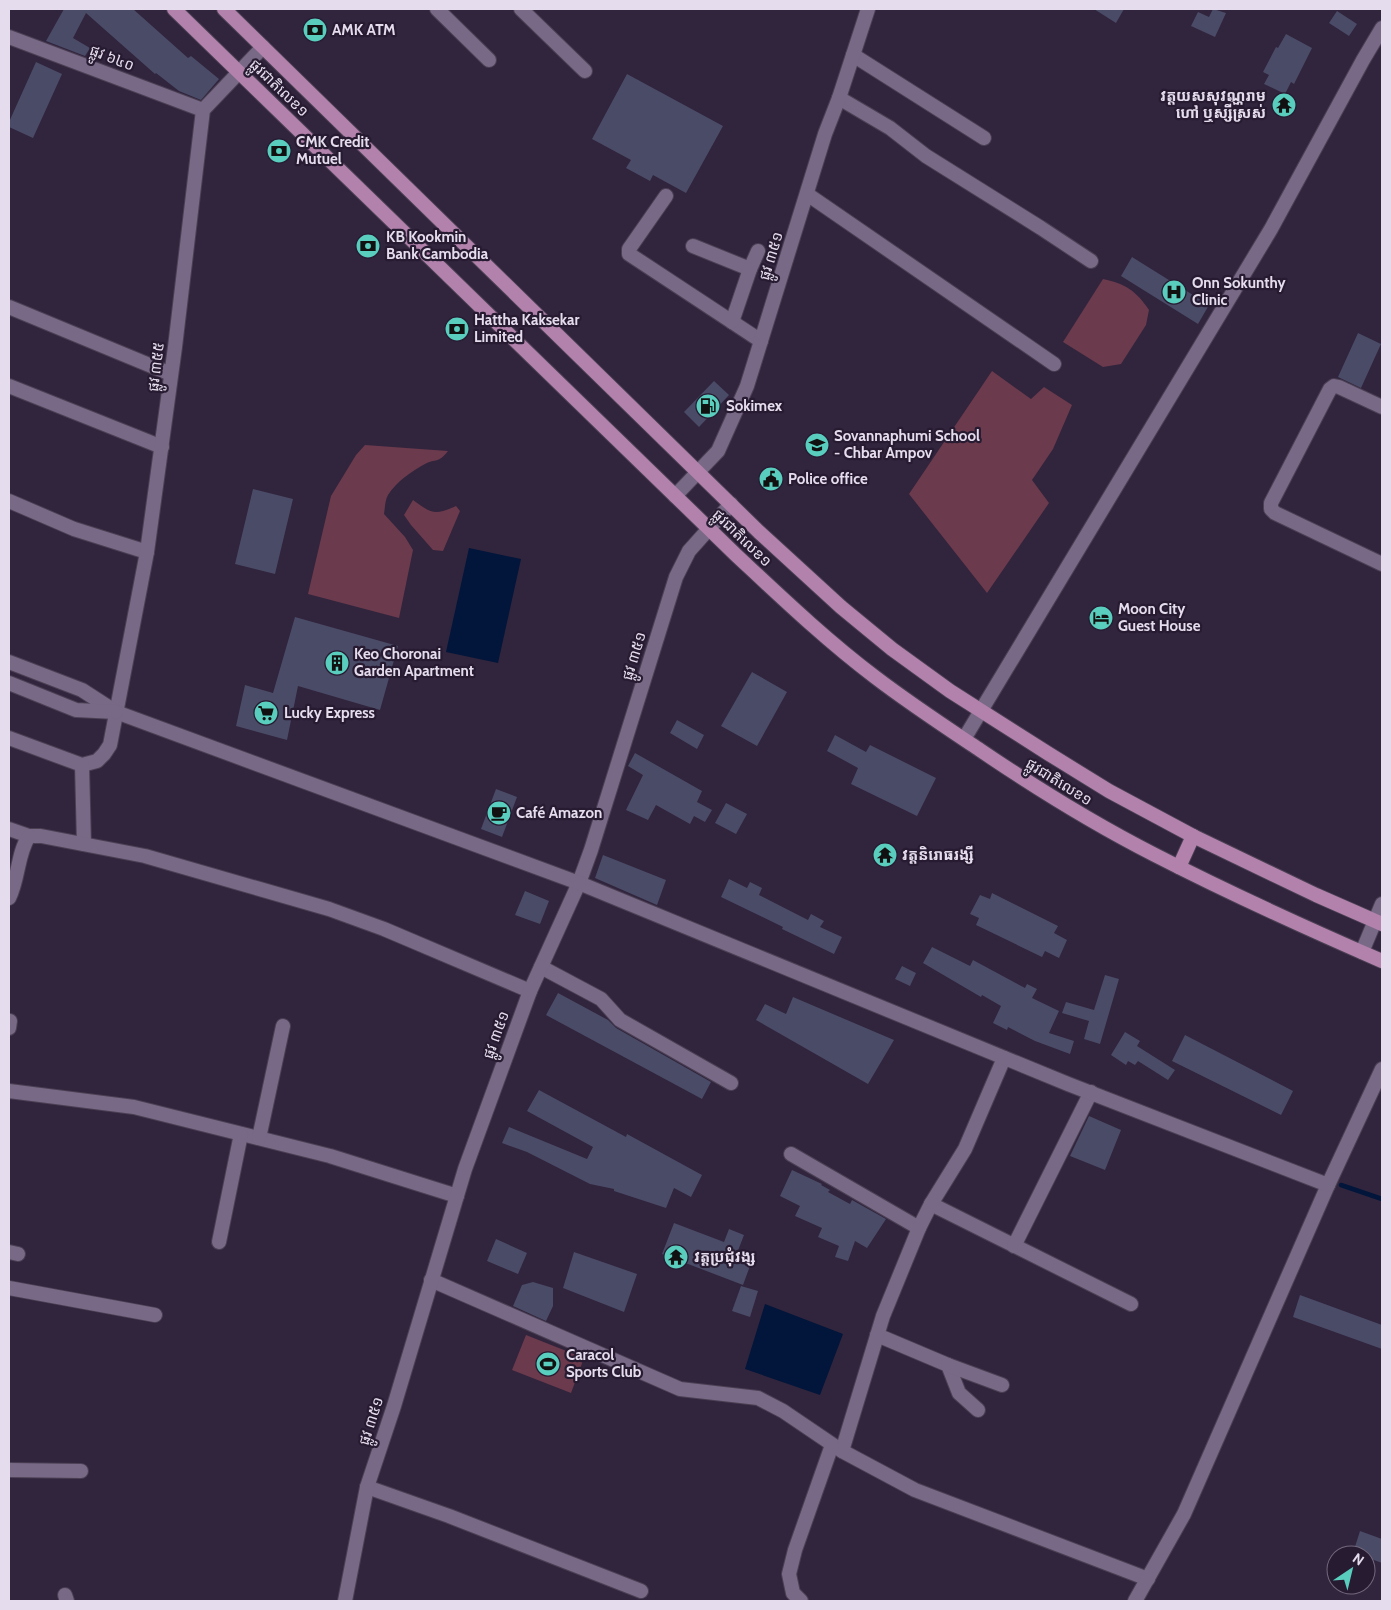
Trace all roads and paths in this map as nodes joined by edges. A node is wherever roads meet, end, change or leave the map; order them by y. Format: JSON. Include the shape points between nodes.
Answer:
{"nodes":[{"id":1,"x":174,"y":9,"type":"edge"},
{"id":2,"x":224,"y":9,"type":"edge"},
{"id":3,"x":437,"y":9,"type":"edge"},
{"id":4,"x":521,"y":9,"type":"edge"},
{"id":5,"x":868,"y":9,"type":"edge"},
{"id":6,"x":1382,"y":28,"type":"edge"},
{"id":7,"x":9,"y":36,"type":"edge"},
{"id":8,"x":263,"y":47,"type":"junction"},
{"id":9,"x":853,"y":55,"type":"junction"},
{"id":10,"x":489,"y":60,"type":"dead end"},
{"id":11,"x":585,"y":71,"type":"dead end"},
{"id":12,"x":239,"y":72,"type":"junction"},
{"id":13,"x":839,"y":98,"type":"junction"},
{"id":14,"x":203,"y":110,"type":"junction"},
{"id":15,"x":984,"y":138,"type":"dead end"},
{"id":16,"x":807,"y":194,"type":"junction"},
{"id":17,"x":666,"y":196,"type":"dead end"},
{"id":18,"x":693,"y":246,"type":"dead end"},
{"id":19,"x":758,"y":251,"type":"dead end"},
{"id":20,"x":1091,"y":262,"type":"dead end"},
{"id":21,"x":750,"y":269,"type":"junction"},
{"id":22,"x":9,"y":307,"type":"edge"},
{"id":23,"x":732,"y":322,"type":"junction"},
{"id":24,"x":761,"y":341,"type":"junction"},
{"id":25,"x":1054,"y":364,"type":"dead end"},
{"id":26,"x":171,"y":374,"type":"junction"},
{"id":27,"x":9,"y":386,"type":"edge"},
{"id":28,"x":1382,"y":407,"type":"edge"},
{"id":29,"x":162,"y":447,"type":"junction"},
{"id":30,"x":698,"y":472,"type":"junction"},
{"id":31,"x":675,"y":496,"type":"junction"},
{"id":32,"x":9,"y":502,"type":"edge"},
{"id":33,"x":731,"y":504,"type":"junction"},
{"id":34,"x":708,"y":528,"type":"junction"},
{"id":35,"x":147,"y":552,"type":"junction"},
{"id":36,"x":1382,"y":564,"type":"edge"},
{"id":37,"x":9,"y":662,"type":"edge"},
{"id":38,"x":9,"y":683,"type":"edge"},
{"id":39,"x":982,"y":710,"type":"junction"},
{"id":40,"x":116,"y":712,"type":"junction"},
{"id":41,"x":9,"y":738,"type":"edge"},
{"id":42,"x":964,"y":739,"type":"junction"},
{"id":43,"x":82,"y":764,"type":"junction"},
{"id":44,"x":9,"y":829,"type":"edge"},
{"id":45,"x":29,"y":836,"type":"junction"},
{"id":46,"x":1193,"y":836,"type":"junction"},
{"id":47,"x":84,"y":844,"type":"junction"},
{"id":48,"x":1179,"y":867,"type":"junction"},
{"id":49,"x":578,"y":883,"type":"junction"},
{"id":50,"x":9,"y":898,"type":"edge"},
{"id":51,"x":1382,"y":904,"type":"edge"},
{"id":52,"x":1378,"y":922,"type":"edge"},
{"id":53,"x":1362,"y":952,"type":"junction"},
{"id":54,"x":1382,"y":961,"type":"edge"},
{"id":55,"x":541,"y":967,"type":"junction"},
{"id":56,"x":530,"y":991,"type":"junction"},
{"id":57,"x":283,"y":1026,"type":"dead end"},
{"id":58,"x":1004,"y":1058,"type":"junction"},
{"id":59,"x":1382,"y":1070,"type":"edge"},
{"id":60,"x":731,"y":1083,"type":"dead end"},
{"id":61,"x":9,"y":1091,"type":"edge"},
{"id":62,"x":1090,"y":1092,"type":"junction"},
{"id":63,"x":241,"y":1134,"type":"junction"},
{"id":64,"x":258,"y":1138,"type":"junction"},
{"id":65,"x":792,"y":1154,"type":"dead end"},
{"id":66,"x":1328,"y":1185,"type":"junction"},
{"id":67,"x":457,"y":1196,"type":"junction"},
{"id":68,"x":931,"y":1204,"type":"junction"},
{"id":69,"x":919,"y":1228,"type":"junction"},
{"id":70,"x":219,"y":1242,"type":"dead end"},
{"id":71,"x":1014,"y":1246,"type":"junction"},
{"id":72,"x":431,"y":1280,"type":"junction"},
{"id":73,"x":9,"y":1288,"type":"edge"},
{"id":74,"x":1131,"y":1304,"type":"dead end"},
{"id":75,"x":155,"y":1315,"type":"dead end"},
{"id":76,"x":877,"y":1335,"type":"junction"},
{"id":77,"x":948,"y":1365,"type":"junction"},
{"id":78,"x":1002,"y":1385,"type":"dead end"},
{"id":79,"x":978,"y":1410,"type":"dead end"},
{"id":80,"x":837,"y":1448,"type":"junction"},
{"id":81,"x":9,"y":1470,"type":"edge"},
{"id":82,"x":81,"y":1471,"type":"dead end"},
{"id":83,"x":367,"y":1487,"type":"junction"},
{"id":84,"x":1148,"y":1579,"type":"junction"},
{"id":85,"x":641,"y":1591,"type":"dead end"},
{"id":86,"x":345,"y":1601,"type":"edge"},
{"id":87,"x":801,"y":1601,"type":"edge"},
{"id":88,"x":1135,"y":1601,"type":"edge"}],
"edges":[{"from":1,"to":12,"type":"highway","name":"ផ្លូវជាតិលេខ១"},
{"from":2,"to":8,"type":"highway","name":"ផ្លូវជាតិលេខ១"},
{"from":3,"to":10,"type":"street"},
{"from":4,"to":11,"type":"street"},
{"from":5,"to":9,"type":"street","name":"ផ្លូវ ៣៥១"},
{"from":6,"to":39,"type":"street","via":[[1271,229]]},
{"from":7,"to":14,"type":"street","name":"ផ្លូវ ៦៤០"},
{"from":8,"to":12,"type":"street"},
{"from":8,"to":30,"type":"highway","name":"ផ្លូវជាតិលេខ១"},
{"from":9,"to":13,"type":"street","name":"ផ្លូវ ៣៥១"},
{"from":9,"to":15,"type":"street"},
{"from":12,"to":14,"type":"street"},
{"from":12,"to":31,"type":"highway","name":"ផ្លូវជាតិលេខ១"},
{"from":13,"to":16,"type":"street","name":"ផ្លូវ ៣៥១"},
{"from":13,"to":20,"type":"street","via":[[890,128],[926,156]]},
{"from":14,"to":26,"type":"street","name":"ផ្លូវ ៣៥៥"},
{"from":16,"to":24,"type":"street","name":"ផ្លូវ ៣៥១"},
{"from":16,"to":25,"type":"street"},
{"from":17,"to":23,"type":"street","via":[[629,249],[629,254]]},
{"from":18,"to":21,"type":"street"},
{"from":19,"to":21,"type":"street"},
{"from":21,"to":23,"type":"street"},
{"from":22,"to":26,"type":"street"},
{"from":23,"to":24,"type":"street"},
{"from":24,"to":30,"type":"street","name":"ផ្លូវ ៣៥១","via":[[718,451]]},
{"from":26,"to":29,"type":"street","name":"ផ្លូវ ៣៥៥"},
{"from":27,"to":29,"type":"street"},
{"from":28,"to":36,"type":"street","via":[[1339,387],[1330,388],[1271,503],[1275,513]]},
{"from":29,"to":35,"type":"street","name":"ផ្លូវ ៣៥៥"},
{"from":30,"to":31,"type":"street","name":"ផ្លូវ ៣៥១"},
{"from":30,"to":33,"type":"highway","name":"ផ្លូវជាតិលេខ១"},
{"from":31,"to":34,"type":"highway","name":"ផ្លូវជាតិលេខ១"},
{"from":32,"to":35,"type":"street"},
{"from":33,"to":34,"type":"street","name":"ផ្លូវ ៣៥១"},
{"from":33,"to":39,"type":"highway","name":"ផ្លូវជាតិលេខ១","via":[[841,607],[892,649]]},
{"from":34,"to":42,"type":"highway","name":"ផ្លូវជាតិលេខ១","via":[[823,635],[875,677]]},
{"from":34,"to":49,"type":"street","name":"ផ្លូវ ៣៥១","via":[[689,551],[676,577]]},
{"from":35,"to":40,"type":"street","name":"ផ្លូវ ៣៥៥"},
{"from":37,"to":40,"type":"street","via":[[82,690]]},
{"from":38,"to":40,"type":"street","via":[[76,710]]},
{"from":39,"to":42,"type":"street"},
{"from":39,"to":46,"type":"highway","name":"ផ្លូវជាតិលេខ១","via":[[1109,791]]},
{"from":40,"to":43,"type":"street","name":"ផ្លូវ ៣៥៥","via":[[110,745],[96,761]]},
{"from":40,"to":49,"type":"street"},
{"from":41,"to":43,"type":"street"},
{"from":42,"to":48,"type":"highway","name":"ផ្លូវជាតិលេខ១","via":[[1091,820]]},
{"from":43,"to":47,"type":"street"},
{"from":44,"to":45,"type":"street"},
{"from":45,"to":47,"type":"street"},
{"from":45,"to":50,"type":"street"},
{"from":46,"to":48,"type":"highway"},
{"from":46,"to":52,"type":"highway","name":"ផ្លូវជាតិលេខ១"},
{"from":47,"to":56,"type":"street","via":[[176,864],[329,909]]},
{"from":48,"to":53,"type":"highway","name":"ផ្លូវជាតិលេខ១"},
{"from":49,"to":55,"type":"street","name":"ផ្លូវ ៣៥១"},
{"from":49,"to":58,"type":"street"},
{"from":51,"to":52,"type":"street"},
{"from":52,"to":53,"type":"street"},
{"from":53,"to":54,"type":"highway","name":"ផ្លូវជាតិលេខ១"},
{"from":55,"to":56,"type":"street","name":"ផ្លូវ ៣៥១"},
{"from":55,"to":60,"type":"street","via":[[601,999],[620,1020]]},
{"from":56,"to":67,"type":"street","name":"ផ្លូវ ៣៥១"},
{"from":57,"to":64,"type":"street"},
{"from":58,"to":62,"type":"street"},
{"from":58,"to":68,"type":"street","via":[[965,1149]]},
{"from":59,"to":66,"type":"street"},
{"from":61,"to":63,"type":"street","via":[[134,1107]]},
{"from":62,"to":66,"type":"street"},
{"from":62,"to":71,"type":"street"},
{"from":63,"to":64,"type":"street"},
{"from":63,"to":70,"type":"street"},
{"from":64,"to":67,"type":"street","via":[[330,1156]]},
{"from":65,"to":69,"type":"street"},
{"from":66,"to":84,"type":"street","via":[[1184,1514]]},
{"from":67,"to":72,"type":"street","name":"ផ្លូវ ៣៥១"},
{"from":68,"to":69,"type":"street"},
{"from":68,"to":71,"type":"street"},
{"from":69,"to":76,"type":"street"},
{"from":71,"to":74,"type":"street"},
{"from":72,"to":80,"type":"street","via":[[680,1389],[758,1398]]},
{"from":72,"to":83,"type":"street","name":"ផ្លូវ ៣៥១"},
{"from":73,"to":75,"type":"street"},
{"from":76,"to":77,"type":"street"},
{"from":76,"to":80,"type":"street"},
{"from":77,"to":78,"type":"street"},
{"from":77,"to":79,"type":"street","via":[[959,1393]]},
{"from":80,"to":84,"type":"street","via":[[915,1490]]},
{"from":80,"to":87,"type":"street","via":[[795,1550],[789,1574],[793,1593]]},
{"from":81,"to":82,"type":"street"},
{"from":83,"to":85,"type":"street"},
{"from":83,"to":86,"type":"street","name":"ផ្លូវ ៣៥១"},
{"from":84,"to":88,"type":"street"}]}
